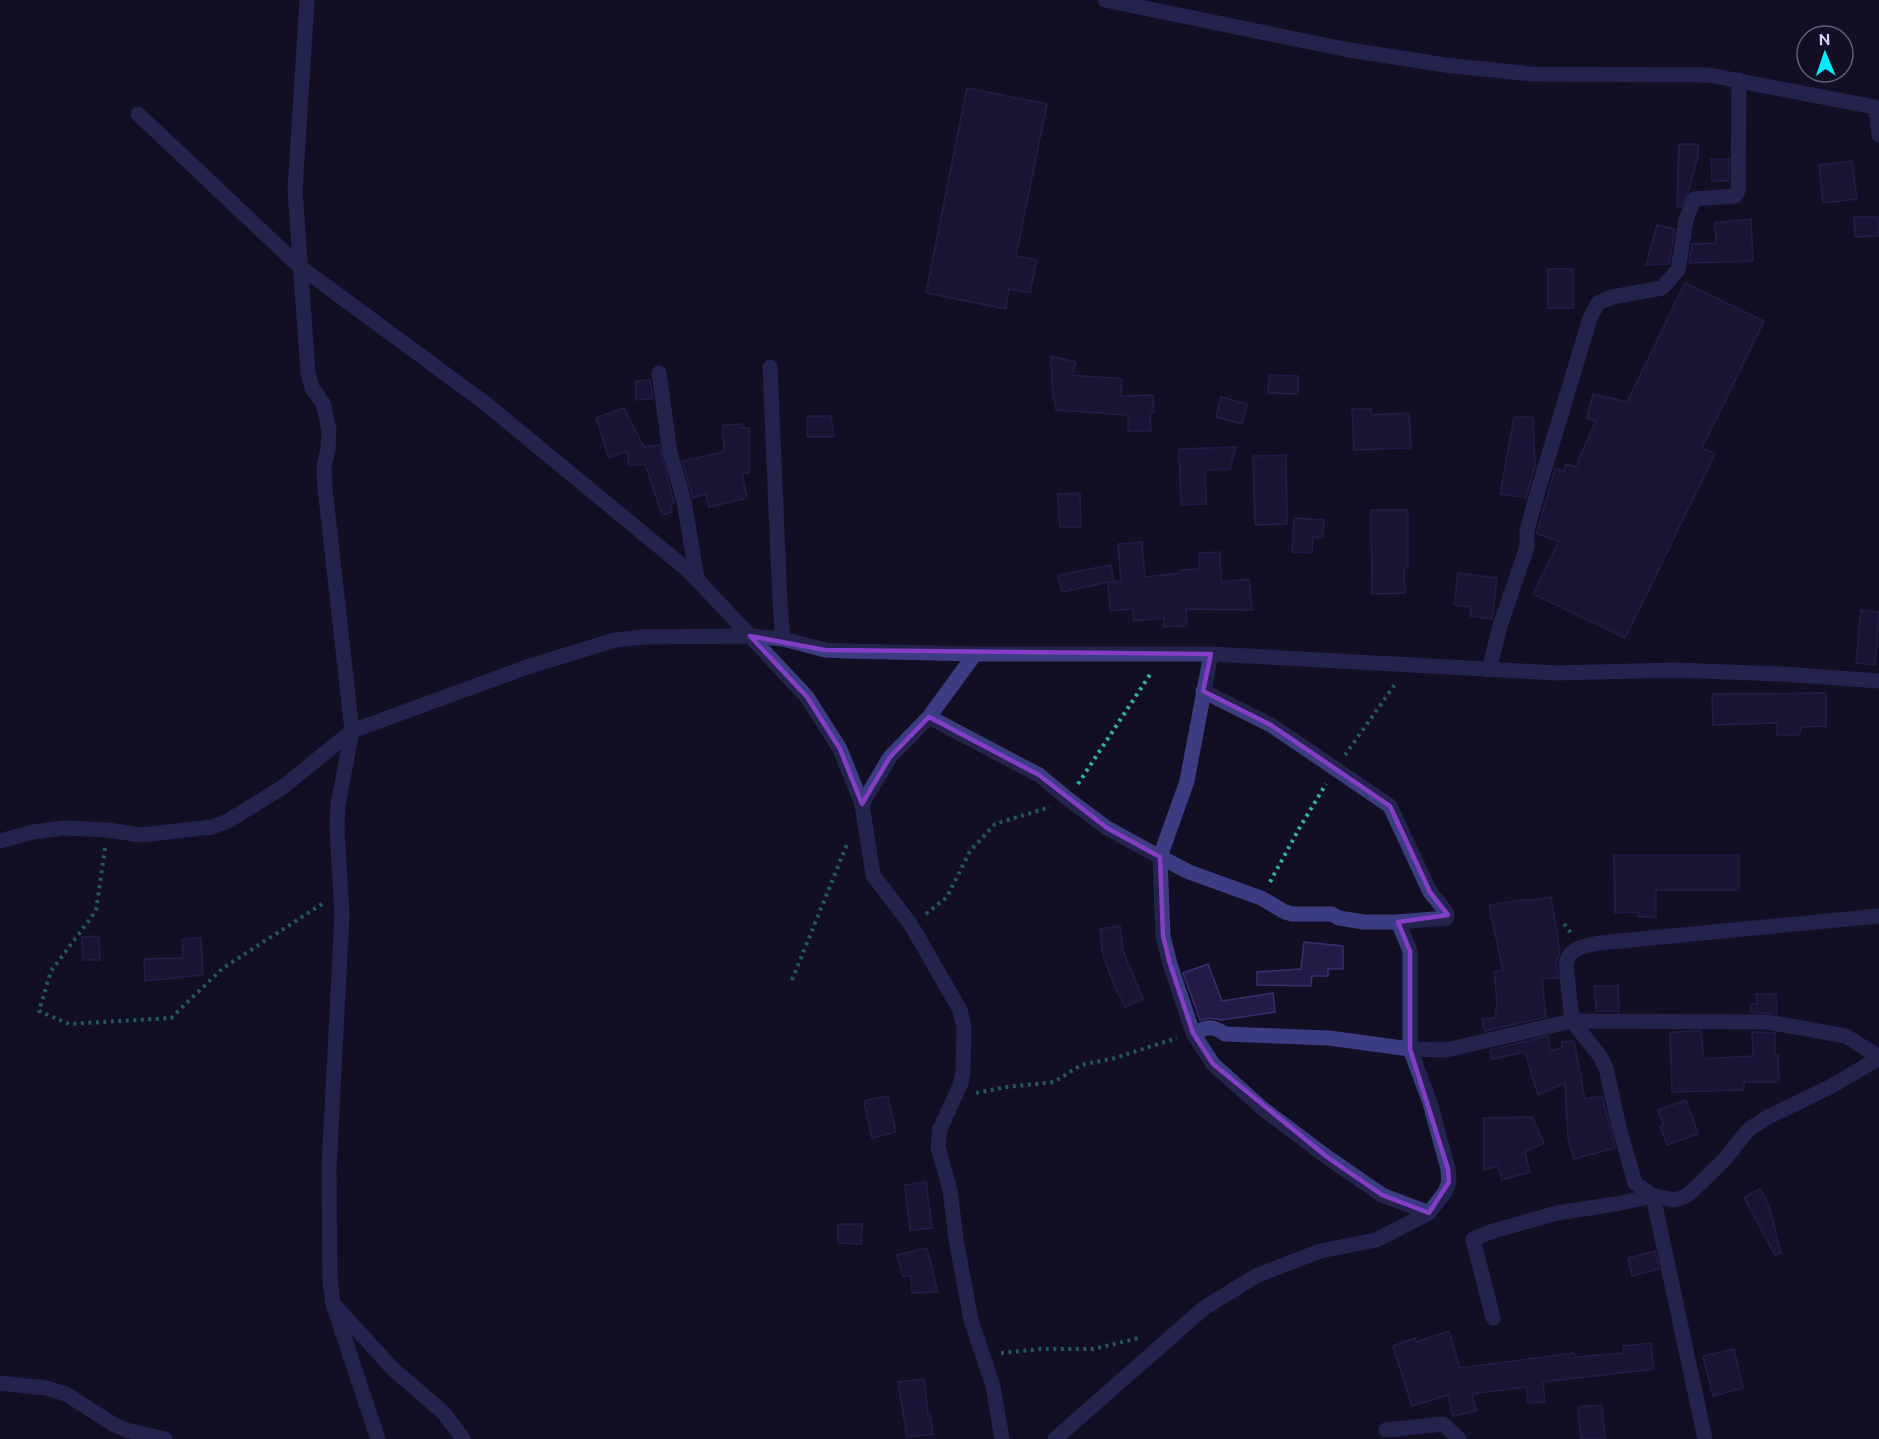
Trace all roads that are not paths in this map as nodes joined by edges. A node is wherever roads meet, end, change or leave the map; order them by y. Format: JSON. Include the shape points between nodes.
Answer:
{"nodes":[{"id":1,"x":307,"y":0,"type":"edge"},
{"id":2,"x":1105,"y":0,"type":"edge"},
{"id":3,"x":1739,"y":80,"type":"junction"},
{"id":4,"x":1878,"y":108,"type":"edge"},
{"id":5,"x":138,"y":114,"type":"dead end"},
{"id":6,"x":1879,"y":135,"type":"edge"},
{"id":7,"x":299,"y":266,"type":"junction"},
{"id":8,"x":770,"y":367,"type":"dead end"},
{"id":9,"x":659,"y":373,"type":"dead end"},
{"id":10,"x":698,"y":579,"type":"junction"},
{"id":11,"x":750,"y":636,"type":"junction"},
{"id":12,"x":783,"y":639,"type":"junction"},
{"id":13,"x":975,"y":654,"type":"junction"},
{"id":14,"x":1211,"y":654,"type":"junction"},
{"id":15,"x":1489,"y":670,"type":"junction"},
{"id":16,"x":1879,"y":681,"type":"edge"},
{"id":17,"x":1203,"y":691,"type":"junction"},
{"id":18,"x":929,"y":717,"type":"junction"},
{"id":19,"x":352,"y":731,"type":"junction"},
{"id":20,"x":862,"y":804,"type":"junction"},
{"id":21,"x":0,"y":841,"type":"edge"},
{"id":22,"x":1160,"y":858,"type":"junction"},
{"id":23,"x":1879,"y":916,"type":"edge"},
{"id":24,"x":1398,"y":922,"type":"junction"},
{"id":25,"x":1572,"y":1021,"type":"junction"},
{"id":26,"x":1193,"y":1033,"type":"junction"},
{"id":27,"x":1410,"y":1049,"type":"junction"},
{"id":28,"x":1879,"y":1057,"type":"edge"},
{"id":29,"x":1653,"y":1196,"type":"junction"},
{"id":30,"x":1429,"y":1213,"type":"junction"},
{"id":31,"x":333,"y":1304,"type":"junction"},
{"id":32,"x":1493,"y":1317,"type":"dead end"},
{"id":33,"x":0,"y":1383,"type":"edge"},
{"id":34,"x":1386,"y":1430,"type":"dead end"},
{"id":35,"x":165,"y":1439,"type":"edge"},
{"id":36,"x":378,"y":1439,"type":"edge"},
{"id":37,"x":463,"y":1439,"type":"edge"},
{"id":38,"x":1002,"y":1439,"type":"edge"},
{"id":39,"x":1055,"y":1439,"type":"edge"},
{"id":40,"x":1460,"y":1439,"type":"edge"},
{"id":41,"x":1705,"y":1439,"type":"edge"}],
"edges":[{"from":1,"to":7,"type":"street","via":[[295,190]]},
{"from":2,"to":3,"type":"street","via":[[1344,49],[1445,64],[1532,74],[1709,75]]},
{"from":3,"to":4,"type":"street"},
{"from":3,"to":15,"type":"street","via":[[1736,196],[1694,199],[1686,220],[1678,270],[1662,288],[1598,303],[1590,318]]},
{"from":4,"to":6,"type":"street"},
{"from":5,"to":7,"type":"street"},
{"from":7,"to":10,"type":"street","via":[[485,403]]},
{"from":7,"to":19,"type":"street","via":[[308,373],[329,430],[325,488]]},
{"from":8,"to":12,"type":"street"},
{"from":9,"to":10,"type":"street","via":[[670,453],[684,501]]},
{"from":10,"to":11,"type":"street"},
{"from":11,"to":12,"type":"street"},
{"from":11,"to":19,"type":"street","via":[[615,640],[530,666]]},
{"from":11,"to":20,"type":"street","via":[[807,697],[840,749]]},
{"from":12,"to":13,"type":"street","via":[[825,650]]},
{"from":13,"to":14,"type":"street"},
{"from":13,"to":18,"type":"street"},
{"from":14,"to":15,"type":"street"},
{"from":14,"to":17,"type":"street"},
{"from":15,"to":16,"type":"street","via":[[1556,674],[1674,670]]},
{"from":17,"to":22,"type":"street","via":[[1187,782]]},
{"from":17,"to":24,"type":"street","via":[[1270,725],[1389,806],[1430,892],[1448,915]]},
{"from":18,"to":20,"type":"street","via":[[890,758]]},
{"from":18,"to":22,"type":"street","via":[[1039,775],[1107,828]]},
{"from":19,"to":21,"type":"street","via":[[283,787],[212,827],[141,835],[64,828]]},
{"from":19,"to":31,"type":"street","via":[[337,829],[342,915],[329,1168]]},
{"from":20,"to":38,"type":"street","via":[[873,875],[911,925],[960,1010],[964,1027],[961,1083],[940,1129],[938,1148],[950,1190],[971,1320],[993,1386]]},
{"from":22,"to":24,"type":"street","via":[[1292,914],[1332,914],[1356,921]]},
{"from":22,"to":26,"type":"street","via":[[1163,936]]},
{"from":23,"to":25,"type":"street","via":[[1583,946],[1567,958]]},
{"from":24,"to":27,"type":"street","via":[[1410,951]]},
{"from":25,"to":27,"type":"street","via":[[1446,1050]]},
{"from":25,"to":28,"type":"street","via":[[1767,1022],[1846,1036]]},
{"from":25,"to":29,"type":"street","via":[[1606,1068],[1635,1183]]},
{"from":26,"to":27,"type":"street","via":[[1209,1027],[1225,1034],[1329,1038]]},
{"from":26,"to":30,"type":"street","via":[[1213,1064],[1262,1108],[1382,1195]]},
{"from":27,"to":30,"type":"street","via":[[1448,1169],[1449,1182]]},
{"from":28,"to":29,"type":"street","via":[[1749,1129],[1690,1193],[1675,1200]]},
{"from":29,"to":32,"type":"street","via":[[1557,1213],[1473,1239]]},
{"from":29,"to":41,"type":"street"},
{"from":30,"to":39,"type":"street","via":[[1376,1240],[1320,1251],[1256,1276],[1204,1308]]},
{"from":31,"to":36,"type":"street"},
{"from":31,"to":37,"type":"street","via":[[393,1369],[444,1413]]},
{"from":33,"to":35,"type":"street","via":[[46,1388],[66,1395],[126,1430]]},
{"from":34,"to":40,"type":"street","via":[[1443,1424]]}]}
